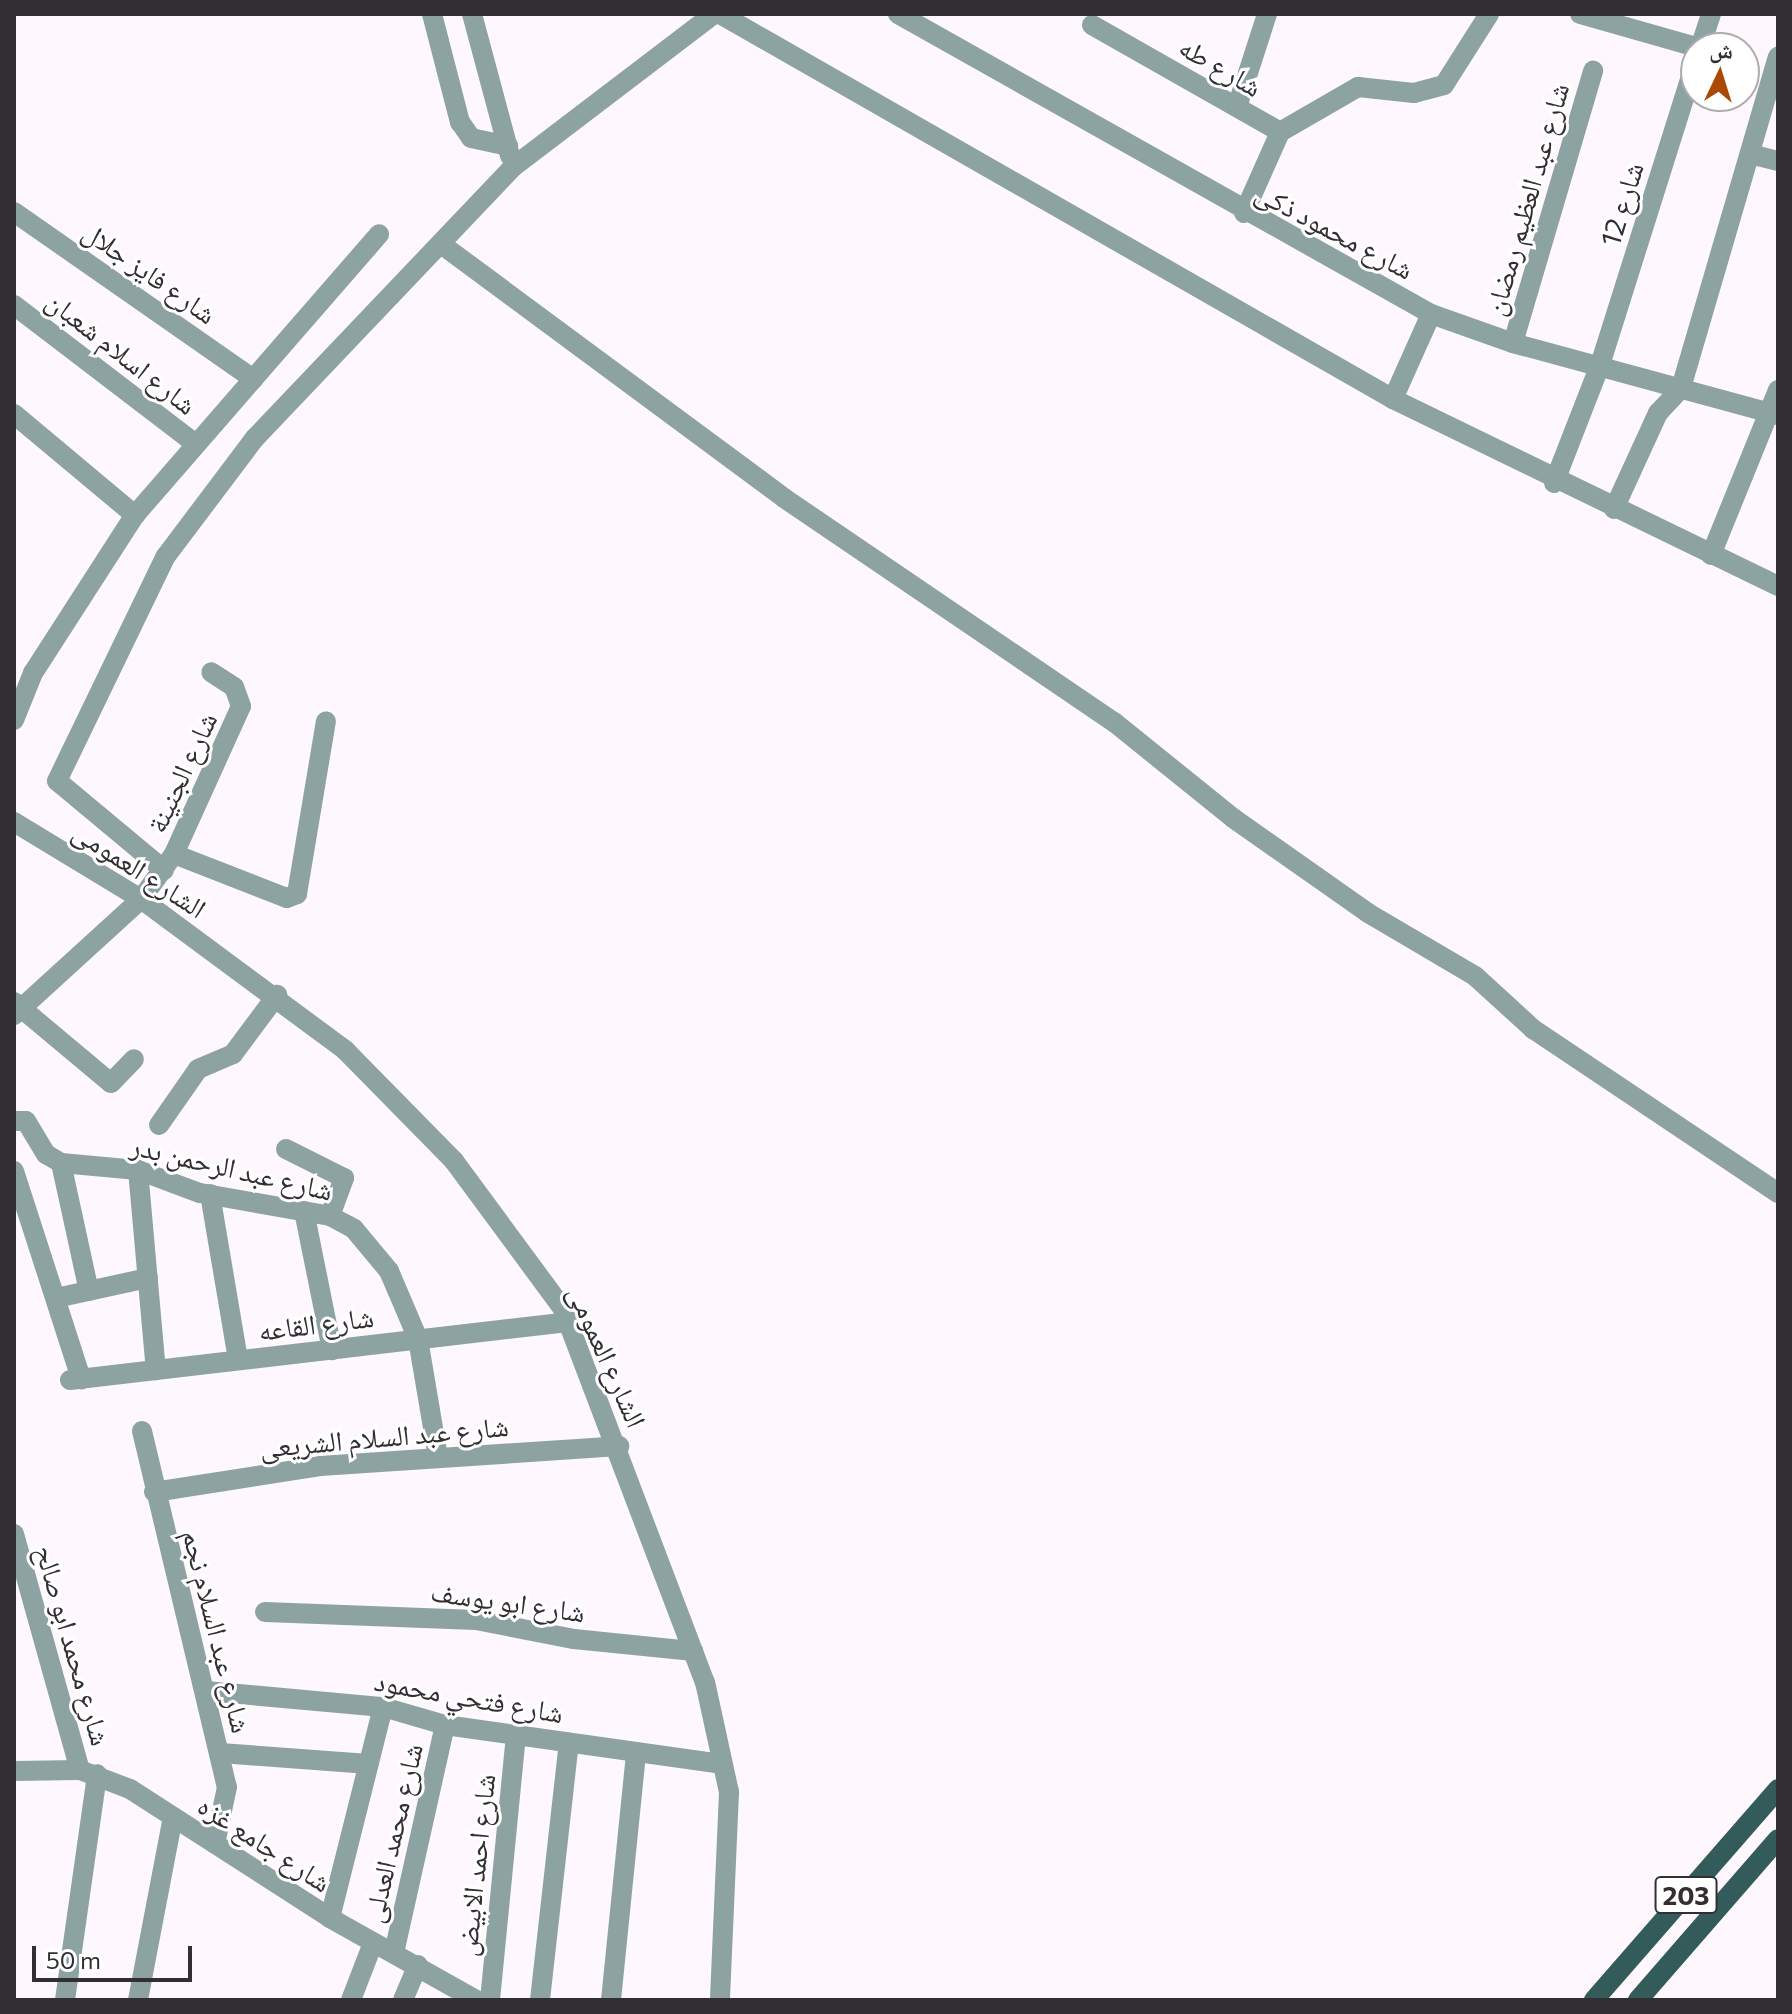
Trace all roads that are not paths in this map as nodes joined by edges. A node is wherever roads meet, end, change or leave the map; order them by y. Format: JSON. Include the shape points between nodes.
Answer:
{"nodes":[{"id":1,"x":432,"y":14,"type":"edge"},
{"id":2,"x":472,"y":14,"type":"edge"},
{"id":3,"x":717,"y":14,"type":"edge"},
{"id":4,"x":898,"y":14,"type":"edge"},
{"id":5,"x":1267,"y":14,"type":"edge"},
{"id":6,"x":1489,"y":14,"type":"edge"},
{"id":7,"x":1580,"y":14,"type":"edge"},
{"id":8,"x":1092,"y":25,"type":"dead end"},
{"id":9,"x":1680,"y":42,"type":"edge"},
{"id":10,"x":1778,"y":57,"type":"edge"},
{"id":11,"x":1593,"y":71,"type":"dead end"},
{"id":12,"x":1237,"y":107,"type":"junction"},
{"id":13,"x":1680,"y":111,"type":"edge"},
{"id":14,"x":1280,"y":132,"type":"junction"},
{"id":15,"x":508,"y":146,"type":"junction"},
{"id":16,"x":1750,"y":154,"type":"junction"},
{"id":17,"x":1778,"y":161,"type":"edge"},
{"id":18,"x":513,"y":167,"type":"junction"},
{"id":19,"x":14,"y":212,"type":"edge"},
{"id":20,"x":1244,"y":213,"type":"junction"},
{"id":21,"x":379,"y":234,"type":"dead end"},
{"id":22,"x":441,"y":244,"type":"junction"},
{"id":23,"x":14,"y":305,"type":"edge"},
{"id":24,"x":1431,"y":314,"type":"junction"},
{"id":25,"x":1513,"y":343,"type":"junction"},
{"id":26,"x":1600,"y":365,"type":"junction"},
{"id":27,"x":253,"y":379,"type":"junction"},
{"id":28,"x":1681,"y":388,"type":"junction"},
{"id":29,"x":1778,"y":390,"type":"edge"},
{"id":30,"x":1393,"y":399,"type":"junction"},
{"id":31,"x":14,"y":414,"type":"edge"},
{"id":32,"x":1774,"y":414,"type":"edge"},
{"id":33,"x":196,"y":444,"type":"junction"},
{"id":34,"x":1554,"y":483,"type":"junction"},
{"id":35,"x":1614,"y":509,"type":"junction"},
{"id":36,"x":135,"y":515,"type":"junction"},
{"id":37,"x":1711,"y":555,"type":"junction"},
{"id":38,"x":1778,"y":586,"type":"edge"},
{"id":39,"x":211,"y":672,"type":"dead end"},
{"id":40,"x":14,"y":720,"type":"edge"},
{"id":41,"x":326,"y":721,"type":"dead end"},
{"id":42,"x":14,"y":822,"type":"edge"},
{"id":43,"x":169,"y":862,"type":"junction"},
{"id":44,"x":141,"y":899,"type":"junction"},
{"id":45,"x":277,"y":995,"type":"junction"},
{"id":46,"x":17,"y":1008,"type":"edge"},
{"id":47,"x":134,"y":1059,"type":"dead end"},
{"id":48,"x":14,"y":1121,"type":"edge"},
{"id":49,"x":159,"y":1125,"type":"dead end"},
{"id":50,"x":286,"y":1149,"type":"dead end"},
{"id":51,"x":61,"y":1163,"type":"junction"},
{"id":52,"x":138,"y":1170,"type":"junction"},
{"id":53,"x":14,"y":1171,"type":"edge"},
{"id":54,"x":1778,"y":1193,"type":"edge"},
{"id":55,"x":210,"y":1194,"type":"junction"},
{"id":56,"x":304,"y":1211,"type":"junction"},
{"id":57,"x":330,"y":1216,"type":"junction"},
{"id":58,"x":148,"y":1278,"type":"junction"},
{"id":59,"x":89,"y":1291,"type":"junction"},
{"id":60,"x":56,"y":1298,"type":"junction"},
{"id":61,"x":568,"y":1322,"type":"junction"},
{"id":62,"x":418,"y":1339,"type":"junction"},
{"id":63,"x":332,"y":1350,"type":"junction"},
{"id":64,"x":238,"y":1360,"type":"junction"},
{"id":65,"x":156,"y":1370,"type":"junction"},
{"id":66,"x":142,"y":1431,"type":"dead end"},
{"id":67,"x":619,"y":1446,"type":"junction"},
{"id":68,"x":438,"y":1457,"type":"junction"},
{"id":69,"x":154,"y":1492,"type":"junction"},
{"id":70,"x":14,"y":1534,"type":"edge"},
{"id":71,"x":265,"y":1612,"type":"dead end"},
{"id":72,"x":693,"y":1651,"type":"junction"},
{"id":73,"x":206,"y":1691,"type":"junction"},
{"id":74,"x":383,"y":1707,"type":"junction"},
{"id":75,"x":445,"y":1725,"type":"junction"},
{"id":76,"x":516,"y":1735,"type":"junction"},
{"id":77,"x":569,"y":1743,"type":"junction"},
{"id":78,"x":636,"y":1752,"type":"junction"},
{"id":79,"x":220,"y":1753,"type":"junction"},
{"id":80,"x":369,"y":1764,"type":"junction"},
{"id":81,"x":721,"y":1764,"type":"junction"},
{"id":82,"x":15,"y":1767,"type":"edge"},
{"id":83,"x":89,"y":1772,"type":"junction"},
{"id":84,"x":1778,"y":1789,"type":"edge"},
{"id":85,"x":14,"y":1792,"type":"edge"},
{"id":86,"x":173,"y":1817,"type":"junction"},
{"id":87,"x":1778,"y":1839,"type":"edge"},
{"id":88,"x":215,"y":1844,"type":"junction"},
{"id":89,"x":330,"y":1918,"type":"junction"},
{"id":90,"x":373,"y":1943,"type":"junction"},
{"id":91,"x":394,"y":1953,"type":"junction"},
{"id":92,"x":418,"y":1965,"type":"junction"},
{"id":93,"x":455,"y":1994,"type":"edge"},
{"id":94,"x":65,"y":2000,"type":"edge"},
{"id":95,"x":138,"y":2000,"type":"edge"},
{"id":96,"x":351,"y":2000,"type":"edge"},
{"id":97,"x":403,"y":2000,"type":"edge"},
{"id":98,"x":476,"y":2000,"type":"edge"},
{"id":99,"x":490,"y":2000,"type":"edge"},
{"id":100,"x":540,"y":2000,"type":"edge"},
{"id":101,"x":611,"y":2000,"type":"edge"},
{"id":102,"x":720,"y":2000,"type":"edge"},
{"id":103,"x":1594,"y":2000,"type":"edge"},
{"id":104,"x":1638,"y":2000,"type":"edge"}],
"edges":[{"from":1,"to":15,"type":"street","via":[[460,122],[471,138]]},
{"from":2,"to":15,"type":"street"},
{"from":3,"to":18,"type":"street"},
{"from":3,"to":30,"type":"street"},
{"from":4,"to":20,"type":"street","name":"شارع محمود ذكى"},
{"from":5,"to":12,"type":"street"},
{"from":6,"to":14,"type":"street","via":[[1444,85],[1414,93],[1358,87]]},
{"from":7,"to":9,"type":"street"},
{"from":8,"to":12,"type":"street","name":"شارع طه"},
{"from":10,"to":16,"type":"street"},
{"from":11,"to":25,"type":"street","name":"شارع عبد العظيم رمضان"},
{"from":12,"to":14,"type":"street","name":"شارع طه"},
{"from":13,"to":26,"type":"street","name":"شارع 12"},
{"from":14,"to":20,"type":"street"},
{"from":15,"to":18,"type":"street"},
{"from":16,"to":17,"type":"street"},
{"from":16,"to":28,"type":"street"},
{"from":18,"to":22,"type":"street"},
{"from":19,"to":27,"type":"street","name":"شارع فايز جلال"},
{"from":20,"to":24,"type":"street","name":"شارع محمود ذكى"},
{"from":21,"to":27,"type":"street"},
{"from":22,"to":43,"type":"street","via":[[207,497],[166,556],[58,774],[59,789]]},
{"from":22,"to":54,"type":"street","via":[[784,498],[1114,722],[1343,896],[1475,976],[1533,1029]]},
{"from":23,"to":33,"type":"street","name":"شارع اسلام شعبان"},
{"from":24,"to":25,"type":"street","name":"شارع محمود ذكى"},
{"from":24,"to":30,"type":"street"},
{"from":25,"to":26,"type":"street","name":"شارع محمود ذكى"},
{"from":26,"to":28,"type":"street","name":"شارع محمود ذكى"},
{"from":26,"to":34,"type":"street","name":"شارع 12"},
{"from":27,"to":33,"type":"street"},
{"from":28,"to":32,"type":"street","name":"شارع محمود ذكى"},
{"from":28,"to":35,"type":"street","via":[[1658,413]]},
{"from":29,"to":32,"type":"street"},
{"from":30,"to":34,"type":"street"},
{"from":31,"to":36,"type":"street"},
{"from":32,"to":37,"type":"street"},
{"from":33,"to":36,"type":"street"},
{"from":34,"to":35,"type":"street"},
{"from":35,"to":37,"type":"street"},
{"from":36,"to":40,"type":"street","via":[[33,673]]},
{"from":37,"to":38,"type":"street"},
{"from":39,"to":43,"type":"street","name":"شارع الجنينة","via":[[234,687],[241,706]]},
{"from":41,"to":43,"type":"street","via":[[297,894],[287,898]]},
{"from":42,"to":44,"type":"street","name":"الشارع العمومى"},
{"from":43,"to":44,"type":"street","name":"شارع الجنينة"},
{"from":44,"to":45,"type":"street","name":"الشارع العمومى"},
{"from":44,"to":46,"type":"street","name":"شارع الجنينة"},
{"from":45,"to":49,"type":"street","via":[[233,1054],[198,1069]]},
{"from":45,"to":61,"type":"street","name":"الشارع العمومى","via":[[345,1050],[454,1161]]},
{"from":46,"to":47,"type":"street","via":[[111,1083]]},
{"from":48,"to":51,"type":"street","via":[[26,1121],[46,1154]]},
{"from":50,"to":57,"type":"street","via":[[344,1178]]},
{"from":51,"to":52,"type":"street","name":"شارع عبد الرحمن بدر"},
{"from":51,"to":59,"type":"street"},
{"from":52,"to":55,"type":"street","name":"شارع عبد الرحمن بدر"},
{"from":52,"to":58,"type":"street"},
{"from":53,"to":60,"type":"street"},
{"from":55,"to":56,"type":"street","name":"شارع عبد الرحمن بدر"},
{"from":55,"to":64,"type":"street"},
{"from":56,"to":57,"type":"street","name":"شارع عبد الرحمن بدر"},
{"from":56,"to":63,"type":"street"},
{"from":57,"to":62,"type":"street","name":"شارع عبد الرحمن بدر","via":[[374,1248]]},
{"from":58,"to":59,"type":"street"},
{"from":58,"to":65,"type":"street"},
{"from":59,"to":60,"type":"street"},
{"from":60,"to":65,"type":"street","name":"شارع القاعه","via":[[76,1380]]},
{"from":61,"to":62,"type":"street","name":"شارع القاعه"},
{"from":61,"to":67,"type":"street","name":"الشارع العمومى"},
{"from":62,"to":63,"type":"street","name":"شارع القاعه"},
{"from":62,"to":68,"type":"street","name":"شارع عبد الرحمن بدر"},
{"from":63,"to":64,"type":"street","name":"شارع القاعه"},
{"from":64,"to":65,"type":"street","name":"شارع القاعه"},
{"from":66,"to":69,"type":"street","name":"شارع عبد السلام نجم"},
{"from":67,"to":68,"type":"street","name":"شارع عبد السلام الشريعى"},
{"from":67,"to":72,"type":"street","name":"الشارع العمومى"},
{"from":68,"to":69,"type":"street","name":"شارع عبد السلام الشريعى","via":[[280,1471]]},
{"from":69,"to":73,"type":"street","name":"شارع عبد السلام نجم"},
{"from":70,"to":83,"type":"street","name":"شارع محمد ابو صالح"},
{"from":71,"to":72,"type":"street","name":"شارع ابو يوسف","via":[[449,1618]]},
{"from":72,"to":81,"type":"street","name":"الشارع العمومى"},
{"from":73,"to":74,"type":"street","name":"شارع فتحي محمود"},
{"from":73,"to":79,"type":"street","name":"شارع عبد السلام نجم"},
{"from":74,"to":75,"type":"street","name":"شارع فتحي محمود"},
{"from":74,"to":80,"type":"street"},
{"from":75,"to":76,"type":"street","name":"شارع فتحي محمود"},
{"from":75,"to":91,"type":"street","name":"شارع محمد العدلى"},
{"from":76,"to":77,"type":"street","name":"شارع فتحي محمود"},
{"from":76,"to":99,"type":"street","name":"شارع احمد الابيض"},
{"from":77,"to":78,"type":"street","name":"شارع فتحي محمود"},
{"from":77,"to":100,"type":"street"},
{"from":78,"to":81,"type":"street","name":"شارع فتحي محمود"},
{"from":78,"to":101,"type":"street"},
{"from":79,"to":80,"type":"street"},
{"from":79,"to":88,"type":"street","name":"شارع عبد السلام نجم","via":[[227,1799]]},
{"from":80,"to":89,"type":"street"},
{"from":81,"to":102,"type":"street","name":"الشارع العمومى","via":[[729,1792],[729,1848]]},
{"from":82,"to":83,"type":"street"},
{"from":82,"to":85,"type":"street"},
{"from":83,"to":86,"type":"street","name":"شارع جامع غزه"},
{"from":83,"to":94,"type":"street","name":"شارع محمد ابو صالح"},
{"from":84,"to":103,"type":"main road","number":"203"},
{"from":86,"to":88,"type":"street","name":"شارع جامع غزه"},
{"from":86,"to":95,"type":"street"},
{"from":87,"to":104,"type":"main road","number":"203"},
{"from":88,"to":89,"type":"street","name":"شارع جامع غزه"},
{"from":89,"to":90,"type":"street","name":"شارع جامع غزه"},
{"from":90,"to":91,"type":"street","name":"شارع جامع غزه"},
{"from":90,"to":96,"type":"street"},
{"from":91,"to":92,"type":"street","name":"شارع جامع غزه"},
{"from":92,"to":93,"type":"street","name":"شارع جامع غزه"},
{"from":92,"to":97,"type":"street"},
{"from":93,"to":98,"type":"street","name":"شارع جامع غزه"}]}
